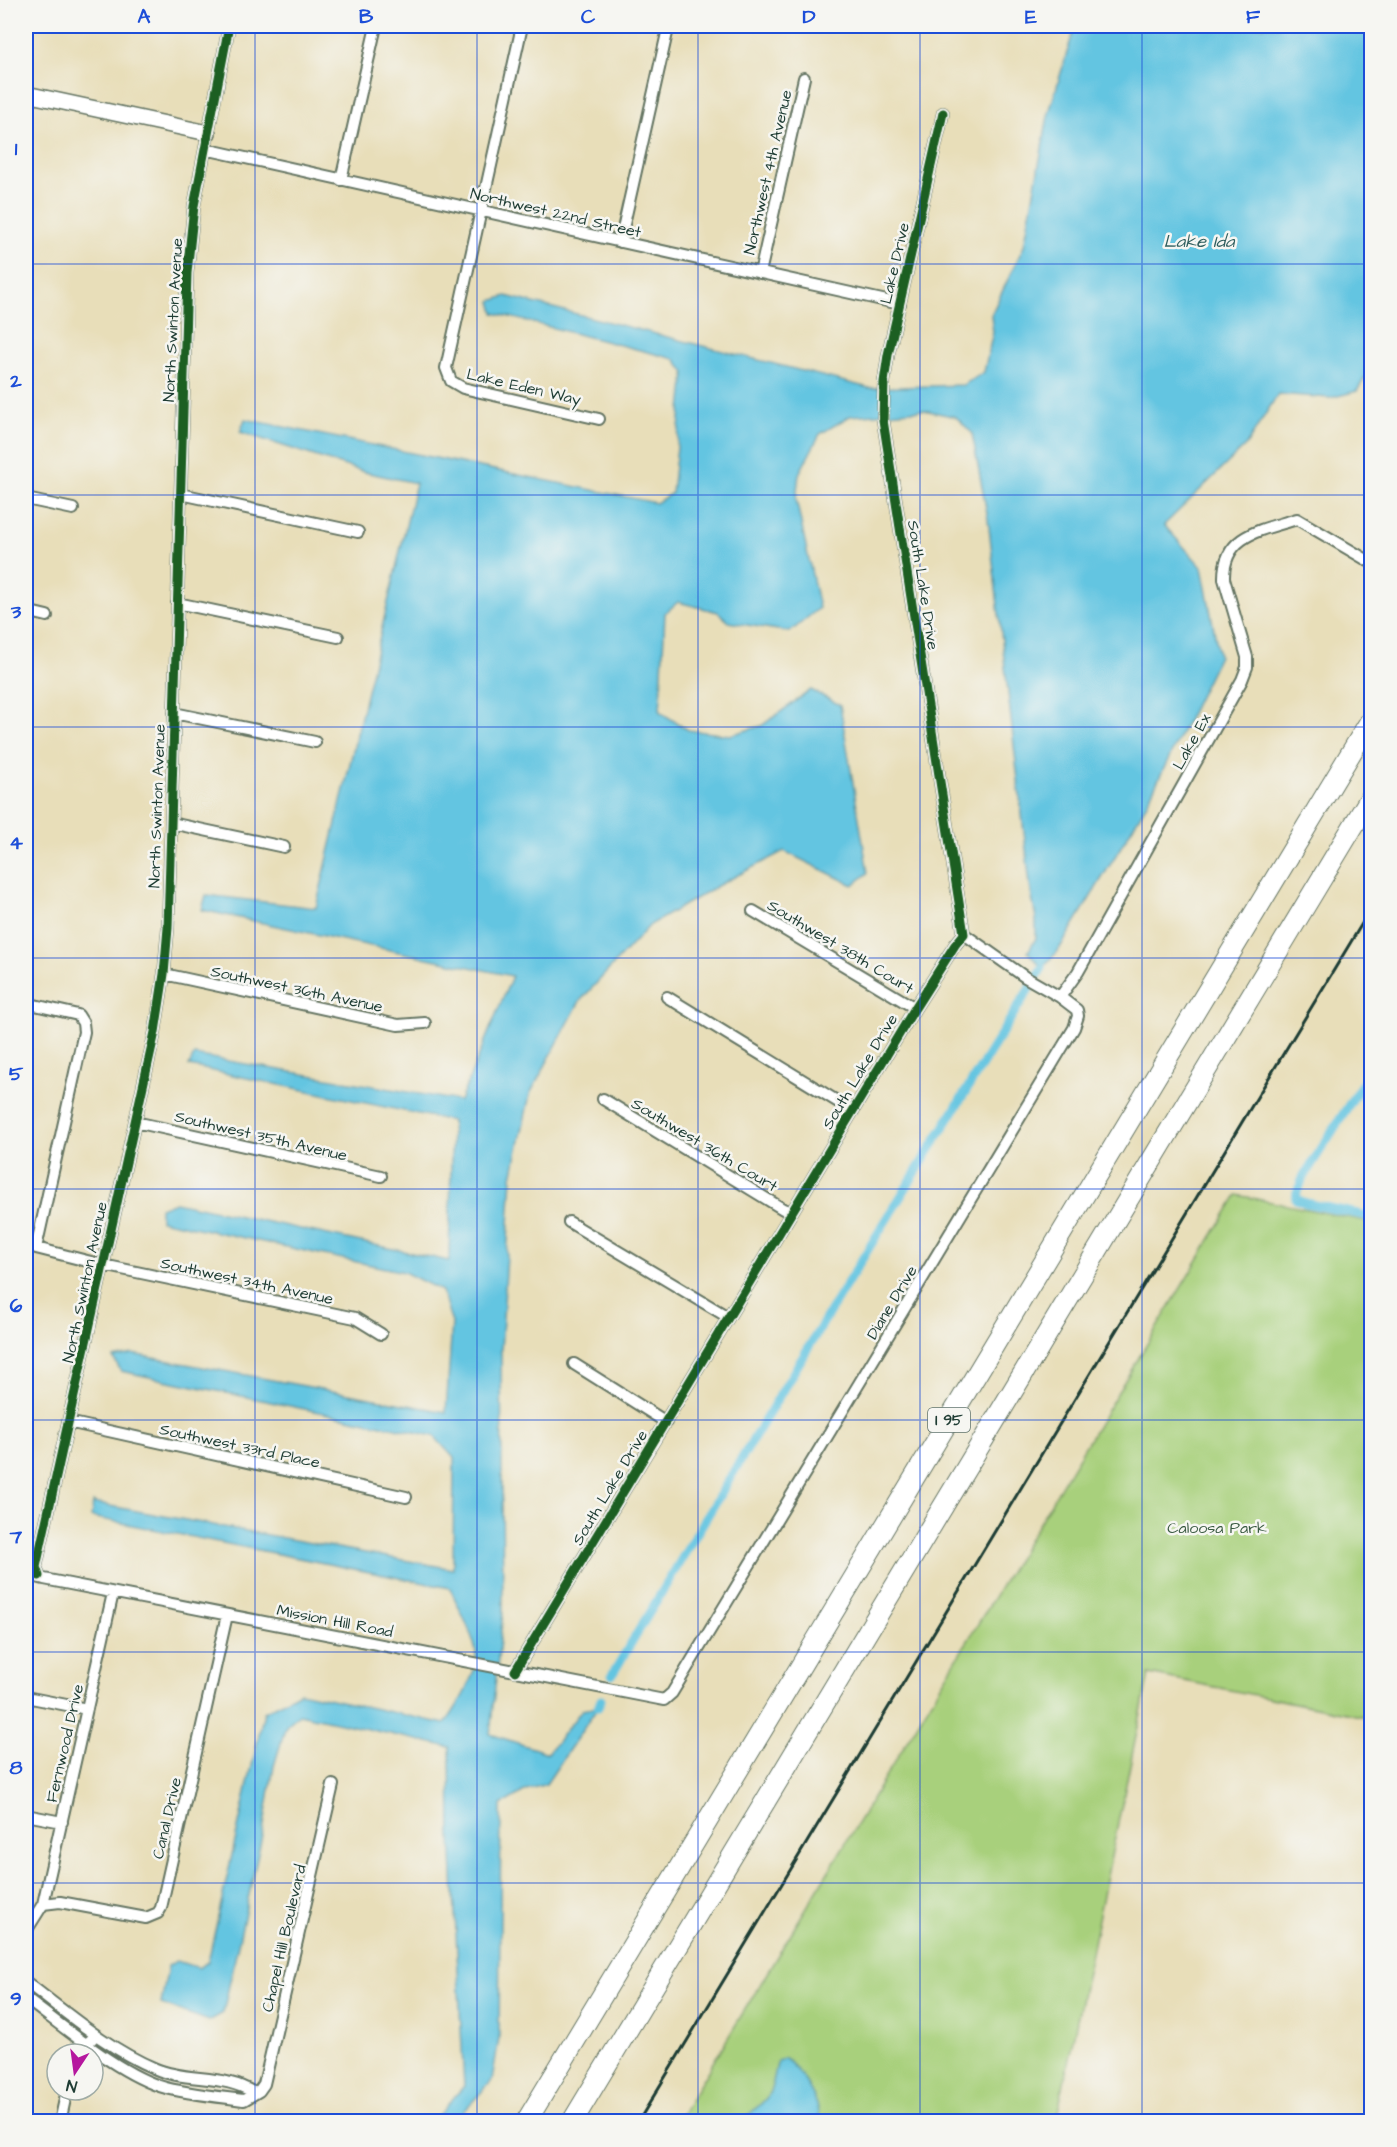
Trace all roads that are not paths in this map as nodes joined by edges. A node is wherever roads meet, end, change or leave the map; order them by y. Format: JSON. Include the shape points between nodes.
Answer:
{"nodes":[{"id":1,"x":229,"y":26,"type":"edge"},
{"id":2,"x":376,"y":26,"type":"edge"},
{"id":3,"x":522,"y":26,"type":"edge"},
{"id":4,"x":667,"y":33,"type":"dead end"},
{"id":5,"x":804,"y":78,"type":"dead end"},
{"id":6,"x":26,"y":94,"type":"edge"},
{"id":7,"x":943,"y":113,"type":"dead end"},
{"id":8,"x":208,"y":134,"type":"junction"},
{"id":9,"x":205,"y":149,"type":"junction"},
{"id":10,"x":341,"y":180,"type":"junction"},
{"id":11,"x":481,"y":211,"type":"junction"},
{"id":12,"x":620,"y":242,"type":"junction"},
{"id":13,"x":760,"y":273,"type":"junction"},
{"id":14,"x":900,"y":304,"type":"junction"},
{"id":15,"x":598,"y":419,"type":"dead end"},
{"id":16,"x":883,"y":420,"type":"joint"},
{"id":17,"x":181,"y":494,"type":"junction"},
{"id":18,"x":26,"y":499,"type":"edge"},
{"id":19,"x":73,"y":509,"type":"dead end"},
{"id":20,"x":358,"y":532,"type":"dead end"},
{"id":21,"x":1371,"y":563,"type":"edge"},
{"id":22,"x":177,"y":603,"type":"junction"},
{"id":23,"x":26,"y":611,"type":"edge"},
{"id":24,"x":46,"y":616,"type":"dead end"},
{"id":25,"x":338,"y":637,"type":"dead end"},
{"id":26,"x":174,"y":713,"type":"junction"},
{"id":27,"x":1371,"y":718,"type":"edge"},
{"id":28,"x":315,"y":742,"type":"dead end"},
{"id":29,"x":1371,"y":795,"type":"edge"},
{"id":30,"x":171,"y":823,"type":"junction"},
{"id":31,"x":284,"y":846,"type":"dead end"},
{"id":32,"x":753,"y":911,"type":"dead end"},
{"id":33,"x":964,"y":934,"type":"junction"},
{"id":34,"x":164,"y":974,"type":"junction"},
{"id":35,"x":667,"y":997,"type":"dead end"},
{"id":36,"x":1060,"y":997,"type":"junction"},
{"id":37,"x":26,"y":1003,"type":"edge"},
{"id":38,"x":915,"y":1008,"type":"junction"},
{"id":39,"x":425,"y":1023,"type":"dead end"},
{"id":40,"x":603,"y":1099,"type":"dead end"},
{"id":41,"x":853,"y":1111,"type":"junction"},
{"id":42,"x":135,"y":1122,"type":"junction"},
{"id":43,"x":381,"y":1176,"type":"dead end"},
{"id":44,"x":792,"y":1212,"type":"junction"},
{"id":45,"x":568,"y":1222,"type":"dead end"},
{"id":46,"x":103,"y":1265,"type":"junction"},
{"id":47,"x":728,"y":1317,"type":"junction"},
{"id":48,"x":381,"y":1334,"type":"dead end"},
{"id":49,"x":574,"y":1364,"type":"dead end"},
{"id":50,"x":68,"y":1422,"type":"junction"},
{"id":51,"x":666,"y":1422,"type":"junction"},
{"id":52,"x":406,"y":1497,"type":"dead end"},
{"id":53,"x":26,"y":1574,"type":"edge"},
{"id":54,"x":39,"y":1576,"type":"junction"},
{"id":55,"x":113,"y":1593,"type":"junction"},
{"id":56,"x":227,"y":1615,"type":"junction"},
{"id":57,"x":515,"y":1671,"type":"junction"},
{"id":58,"x":638,"y":1696,"type":"joint"},
{"id":59,"x":26,"y":1697,"type":"edge"},
{"id":60,"x":87,"y":1709,"type":"junction"},
{"id":61,"x":333,"y":1785,"type":"dead end"},
{"id":62,"x":26,"y":1815,"type":"edge"},
{"id":63,"x":62,"y":1822,"type":"junction"},
{"id":64,"x":43,"y":1904,"type":"junction"},
{"id":65,"x":26,"y":1931,"type":"edge"},
{"id":66,"x":26,"y":1982,"type":"edge"},
{"id":67,"x":26,"y":1998,"type":"edge"},
{"id":68,"x":97,"y":2035,"type":"junction"},
{"id":69,"x":84,"y":2042,"type":"edge"},
{"id":70,"x":89,"y":2042,"type":"edge"},
{"id":71,"x":105,"y":2056,"type":"edge"},
{"id":72,"x":254,"y":2093,"type":"junction"},
{"id":73,"x":64,"y":2102,"type":"edge"},
{"id":74,"x":60,"y":2121,"type":"edge"},
{"id":75,"x":526,"y":2121,"type":"edge"},
{"id":76,"x":572,"y":2121,"type":"edge"}],
"edges":[{"from":1,"to":8,"type":"street","name":"North Swinton Avenue"},
{"from":2,"to":10,"type":"street"},
{"from":3,"to":11,"type":"street"},
{"from":4,"to":12,"type":"street"},
{"from":5,"to":13,"type":"street","name":"Northwest 4th Avenue"},
{"from":6,"to":8,"type":"street"},
{"from":7,"to":14,"type":"street","name":"Lake Drive"},
{"from":8,"to":9,"type":"street","name":"North Swinton Avenue"},
{"from":9,"to":10,"type":"street","name":"Northwest 22nd Street"},
{"from":9,"to":17,"type":"street","name":"North Swinton Avenue","via":[[187,273]]},
{"from":10,"to":11,"type":"street","name":"Northwest 22nd Street"},
{"from":11,"to":12,"type":"street","name":"Northwest 22nd Street"},
{"from":11,"to":15,"type":"street","name":"Lake Eden Way","via":[[447,362],[448,375],[463,388]]},
{"from":12,"to":13,"type":"street","name":"Northwest 22nd Street"},
{"from":13,"to":14,"type":"street","name":"Northwest 22nd Street"},
{"from":14,"to":16,"type":"street","name":"Lake Drive","via":[[884,382]]},
{"from":16,"to":33,"type":"street","name":"South Lake Drive"},
{"from":17,"to":20,"type":"street"},
{"from":17,"to":22,"type":"street","name":"North Swinton Avenue"},
{"from":18,"to":19,"type":"street"},
{"from":21,"to":36,"type":"street","name":"Lake Ex","via":[[1297,519],[1253,532],[1228,554],[1224,579],[1247,657],[1242,680],[1078,972]]},
{"from":22,"to":25,"type":"street"},
{"from":22,"to":26,"type":"street","name":"North Swinton Avenue"},
{"from":23,"to":24,"type":"street"},
{"from":26,"to":28,"type":"street"},
{"from":26,"to":30,"type":"street","name":"North Swinton Avenue"},
{"from":27,"to":75,"type":"highway","number":"I 95"},
{"from":29,"to":76,"type":"highway","number":"I 95"},
{"from":30,"to":31,"type":"street"},
{"from":30,"to":34,"type":"street","name":"North Swinton Avenue"},
{"from":32,"to":38,"type":"street","name":"Southwest 38th Court"},
{"from":33,"to":36,"type":"street","name":"Diane Drive"},
{"from":33,"to":38,"type":"street","name":"South Lake Drive"},
{"from":34,"to":39,"type":"street","name":"Southwest 36th Avenue","via":[[398,1025]]},
{"from":34,"to":42,"type":"street","name":"North Swinton Avenue"},
{"from":35,"to":41,"type":"street"},
{"from":36,"to":58,"type":"street","name":"Diane Drive","via":[[1077,1010],[1074,1028],[672,1693],[664,1700]]},
{"from":37,"to":46,"type":"street","name":"Southwest 34th Avenue","via":[[78,1015],[84,1032],[36,1248]]},
{"from":38,"to":41,"type":"street","name":"South Lake Drive"},
{"from":40,"to":44,"type":"street","name":"Southwest 36th Court"},
{"from":41,"to":44,"type":"street","name":"South Lake Drive"},
{"from":42,"to":43,"type":"street","name":"Southwest 35th Avenue"},
{"from":42,"to":46,"type":"street","name":"North Swinton Avenue"},
{"from":44,"to":47,"type":"street","name":"South Lake Drive"},
{"from":45,"to":47,"type":"street"},
{"from":46,"to":48,"type":"street","name":"Southwest 34th Avenue","via":[[355,1318]]},
{"from":46,"to":50,"type":"street","name":"North Swinton Avenue"},
{"from":47,"to":51,"type":"street","name":"South Lake Drive"},
{"from":49,"to":51,"type":"street"},
{"from":50,"to":52,"type":"street","name":"Southwest 33rd Place"},
{"from":50,"to":54,"type":"street","name":"North Swinton Avenue","via":[[36,1568]]},
{"from":51,"to":57,"type":"street","name":"South Lake Drive"},
{"from":53,"to":54,"type":"street","name":"Mission Hill Road"},
{"from":54,"to":55,"type":"street","name":"Mission Hill Road"},
{"from":55,"to":56,"type":"street","name":"Mission Hill Road"},
{"from":55,"to":60,"type":"street","name":"Fernwood Drive"},
{"from":56,"to":57,"type":"street","name":"Mission Hill Road"},
{"from":56,"to":64,"type":"street","name":"Canal Drive","via":[[158,1913],[146,1918],[60,1902]]},
{"from":57,"to":58,"type":"street","name":"Mission Hill Road"},
{"from":59,"to":60,"type":"street"},
{"from":60,"to":63,"type":"street","name":"Fernwood Drive"},
{"from":61,"to":72,"type":"street","name":"Chapel Hill Boulevard","via":[[264,2084]]},
{"from":62,"to":63,"type":"street"},
{"from":63,"to":64,"type":"street","name":"Fernwood Drive"},
{"from":64,"to":65,"type":"street","name":"Fernwood Drive"},
{"from":66,"to":68,"type":"street"},
{"from":67,"to":69,"type":"street"},
{"from":68,"to":70,"type":"street"},
{"from":68,"to":72,"type":"street","via":[[156,2069],[243,2086]]},
{"from":71,"to":72,"type":"street","via":[[137,2077],[165,2088],[244,2100]]},
{"from":73,"to":74,"type":"street"}]}
